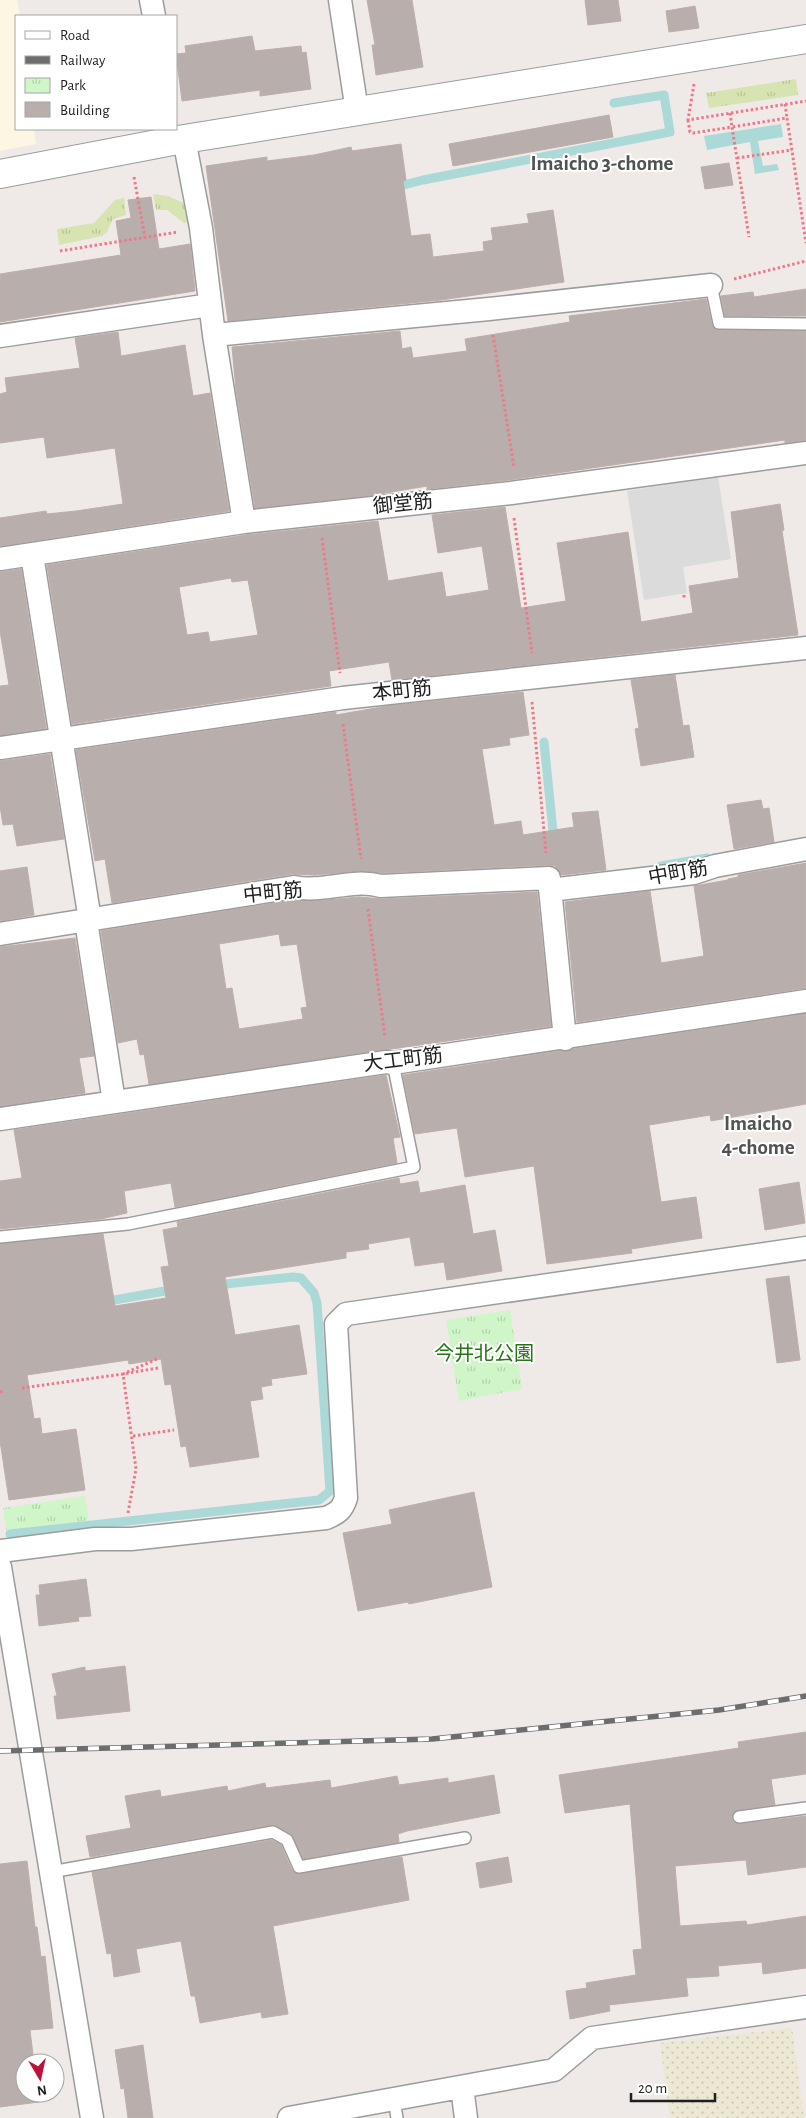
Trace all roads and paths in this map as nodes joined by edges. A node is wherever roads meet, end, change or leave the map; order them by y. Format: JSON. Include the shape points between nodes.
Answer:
{"nodes":[{"id":1,"x":151,"y":0,"type":"edge"},
{"id":2,"x":340,"y":0,"type":"edge"},
{"id":3,"x":154,"y":15,"type":"edge"},
{"id":4,"x":806,"y":39,"type":"edge"},
{"id":5,"x":694,"y":81,"type":"dead end"},
{"id":6,"x":806,"y":101,"type":"edge"},
{"id":7,"x":785,"y":104,"type":"junction"},
{"id":8,"x":356,"y":111,"type":"junction"},
{"id":9,"x":730,"y":113,"type":"junction"},
{"id":10,"x":787,"y":118,"type":"junction"},
{"id":11,"x":688,"y":120,"type":"junction"},
{"id":12,"x":732,"y":127,"type":"junction"},
{"id":13,"x":179,"y":136,"type":"edge"},
{"id":14,"x":792,"y":150,"type":"junction"},
{"id":15,"x":737,"y":158,"type":"junction"},
{"id":16,"x":0,"y":174,"type":"edge"},
{"id":17,"x":134,"y":176,"type":"dead end"},
{"id":18,"x":201,"y":228,"type":"junction"},
{"id":19,"x":749,"y":237,"type":"dead end"},
{"id":20,"x":145,"y":238,"type":"junction"},
{"id":21,"x":806,"y":243,"type":"edge"},
{"id":22,"x":60,"y":251,"type":"dead end"},
{"id":23,"x":806,"y":261,"type":"edge"},
{"id":24,"x":711,"y":285,"type":"junction"},
{"id":25,"x":210,"y":306,"type":"junction"},
{"id":26,"x":490,"y":310,"type":"junction"},
{"id":27,"x":806,"y":324,"type":"edge"},
{"id":28,"x":214,"y":335,"type":"junction"},
{"id":29,"x":0,"y":336,"type":"edge"},
{"id":30,"x":806,"y":453,"type":"edge"},
{"id":31,"x":514,"y":492,"type":"junction"},
{"id":32,"x":318,"y":513,"type":"junction"},
{"id":33,"x":244,"y":522,"type":"junction"},
{"id":34,"x":32,"y":555,"type":"junction"},
{"id":35,"x":0,"y":559,"type":"edge"},
{"id":36,"x":806,"y":648,"type":"edge"},
{"id":37,"x":532,"y":676,"type":"junction"},
{"id":38,"x":343,"y":698,"type":"junction"},
{"id":39,"x":62,"y":738,"type":"junction"},
{"id":40,"x":0,"y":748,"type":"edge"},
{"id":41,"x":806,"y":849,"type":"edge"},
{"id":42,"x":549,"y":884,"type":"junction"},
{"id":43,"x":88,"y":920,"type":"junction"},
{"id":44,"x":0,"y":934,"type":"edge"},
{"id":45,"x":806,"y":1001,"type":"edge"},
{"id":46,"x":565,"y":1039,"type":"junction"},
{"id":47,"x":393,"y":1063,"type":"junction"},
{"id":48,"x":114,"y":1102,"type":"junction"},
{"id":49,"x":0,"y":1119,"type":"edge"},
{"id":50,"x":0,"y":1237,"type":"edge"},
{"id":51,"x":806,"y":1248,"type":"edge"},
{"id":52,"x":159,"y":1358,"type":"dead end"},
{"id":53,"x":158,"y":1368,"type":"dead end"},
{"id":54,"x":123,"y":1374,"type":"junction"},
{"id":55,"x":22,"y":1388,"type":"dead end"},
{"id":56,"x":174,"y":1430,"type":"dead end"},
{"id":57,"x":133,"y":1436,"type":"junction"},
{"id":58,"x":128,"y":1513,"type":"dead end"},
{"id":59,"x":0,"y":1551,"type":"edge"},
{"id":60,"x":0,"y":1567,"type":"edge"},
{"id":61,"x":806,"y":1808,"type":"edge"},
{"id":62,"x":739,"y":1817,"type":"dead end"},
{"id":63,"x":465,"y":1838,"type":"dead end"},
{"id":64,"x":51,"y":1872,"type":"junction"},
{"id":65,"x":806,"y":2007,"type":"edge"},
{"id":66,"x":462,"y":2087,"type":"junction"},
{"id":67,"x":395,"y":2108,"type":"edge"},
{"id":68,"x":92,"y":2118,"type":"edge"},
{"id":69,"x":289,"y":2118,"type":"edge"},
{"id":70,"x":466,"y":2118,"type":"edge"}],
"edges":[{"from":1,"to":3,"type":"street"},
{"from":2,"to":8,"type":"street"},
{"from":4,"to":8,"type":"street"},
{"from":5,"to":11,"type":"path"},
{"from":6,"to":7,"type":"path"},
{"from":7,"to":9,"type":"path"},
{"from":7,"to":10,"type":"path"},
{"from":8,"to":13,"type":"street"},
{"from":9,"to":11,"type":"path"},
{"from":9,"to":12,"type":"path"},
{"from":10,"to":12,"type":"path"},
{"from":10,"to":14,"type":"path"},
{"from":11,"to":12,"type":"path","via":[[692,133]]},
{"from":12,"to":15,"type":"path"},
{"from":13,"to":16,"type":"street"},
{"from":13,"to":18,"type":"street"},
{"from":14,"to":15,"type":"path"},
{"from":14,"to":21,"type":"path"},
{"from":15,"to":19,"type":"path"},
{"from":17,"to":20,"type":"path"},
{"from":18,"to":20,"type":"path"},
{"from":18,"to":25,"type":"street"},
{"from":20,"to":22,"type":"path"},
{"from":23,"to":24,"type":"path"},
{"from":24,"to":26,"type":"street"},
{"from":24,"to":27,"type":"lane","via":[[720,323]]},
{"from":25,"to":28,"type":"street"},
{"from":25,"to":29,"type":"street"},
{"from":26,"to":28,"type":"street"},
{"from":26,"to":31,"type":"path"},
{"from":28,"to":33,"type":"street"},
{"from":30,"to":31,"type":"street","name":"御堂筋"},
{"from":31,"to":32,"type":"street","name":"御堂筋"},
{"from":31,"to":37,"type":"path"},
{"from":32,"to":33,"type":"street","name":"御堂筋"},
{"from":32,"to":38,"type":"path"},
{"from":33,"to":34,"type":"street","name":"御堂筋"},
{"from":34,"to":35,"type":"street","name":"御堂筋"},
{"from":34,"to":39,"type":"street"},
{"from":36,"to":37,"type":"street","name":"本町筋"},
{"from":37,"to":38,"type":"street","name":"本町筋"},
{"from":37,"to":42,"type":"path"},
{"from":38,"to":39,"type":"street","name":"本町筋"},
{"from":39,"to":40,"type":"street","name":"本町筋"},
{"from":39,"to":43,"type":"street"},
{"from":41,"to":42,"type":"street","name":"中町筋","via":[[694,873]]},
{"from":42,"to":43,"type":"street","name":"中町筋","via":[[381,886],[364,882],[306,890],[294,887]]},
{"from":42,"to":46,"type":"street"},
{"from":43,"to":44,"type":"street","name":"中町筋"},
{"from":43,"to":48,"type":"street"},
{"from":45,"to":46,"type":"street","name":"大工町筋"},
{"from":46,"to":47,"type":"street","name":"大工町筋"},
{"from":47,"to":48,"type":"street","name":"大工町筋","via":[[295,1074]]},
{"from":47,"to":50,"type":"lane","via":[[414,1167],[128,1224]]},
{"from":48,"to":49,"type":"street","name":"大工町筋"},
{"from":51,"to":59,"type":"street","via":[[346,1314],[336,1324],[346,1498],[338,1514],[316,1519]]},
{"from":52,"to":54,"type":"path"},
{"from":53,"to":54,"type":"path"},
{"from":54,"to":55,"type":"path"},
{"from":54,"to":57,"type":"path"},
{"from":56,"to":57,"type":"path"},
{"from":57,"to":58,"type":"path","via":[[136,1469]]},
{"from":60,"to":64,"type":"street"},
{"from":61,"to":62,"type":"lane"},
{"from":63,"to":64,"type":"lane","via":[[299,1867],[287,1840],[273,1832]]},
{"from":64,"to":68,"type":"street"},
{"from":65,"to":66,"type":"street","via":[[592,2038],[554,2070]]},
{"from":66,"to":67,"type":"street"},
{"from":66,"to":70,"type":"street"},
{"from":67,"to":69,"type":"street"}]}
